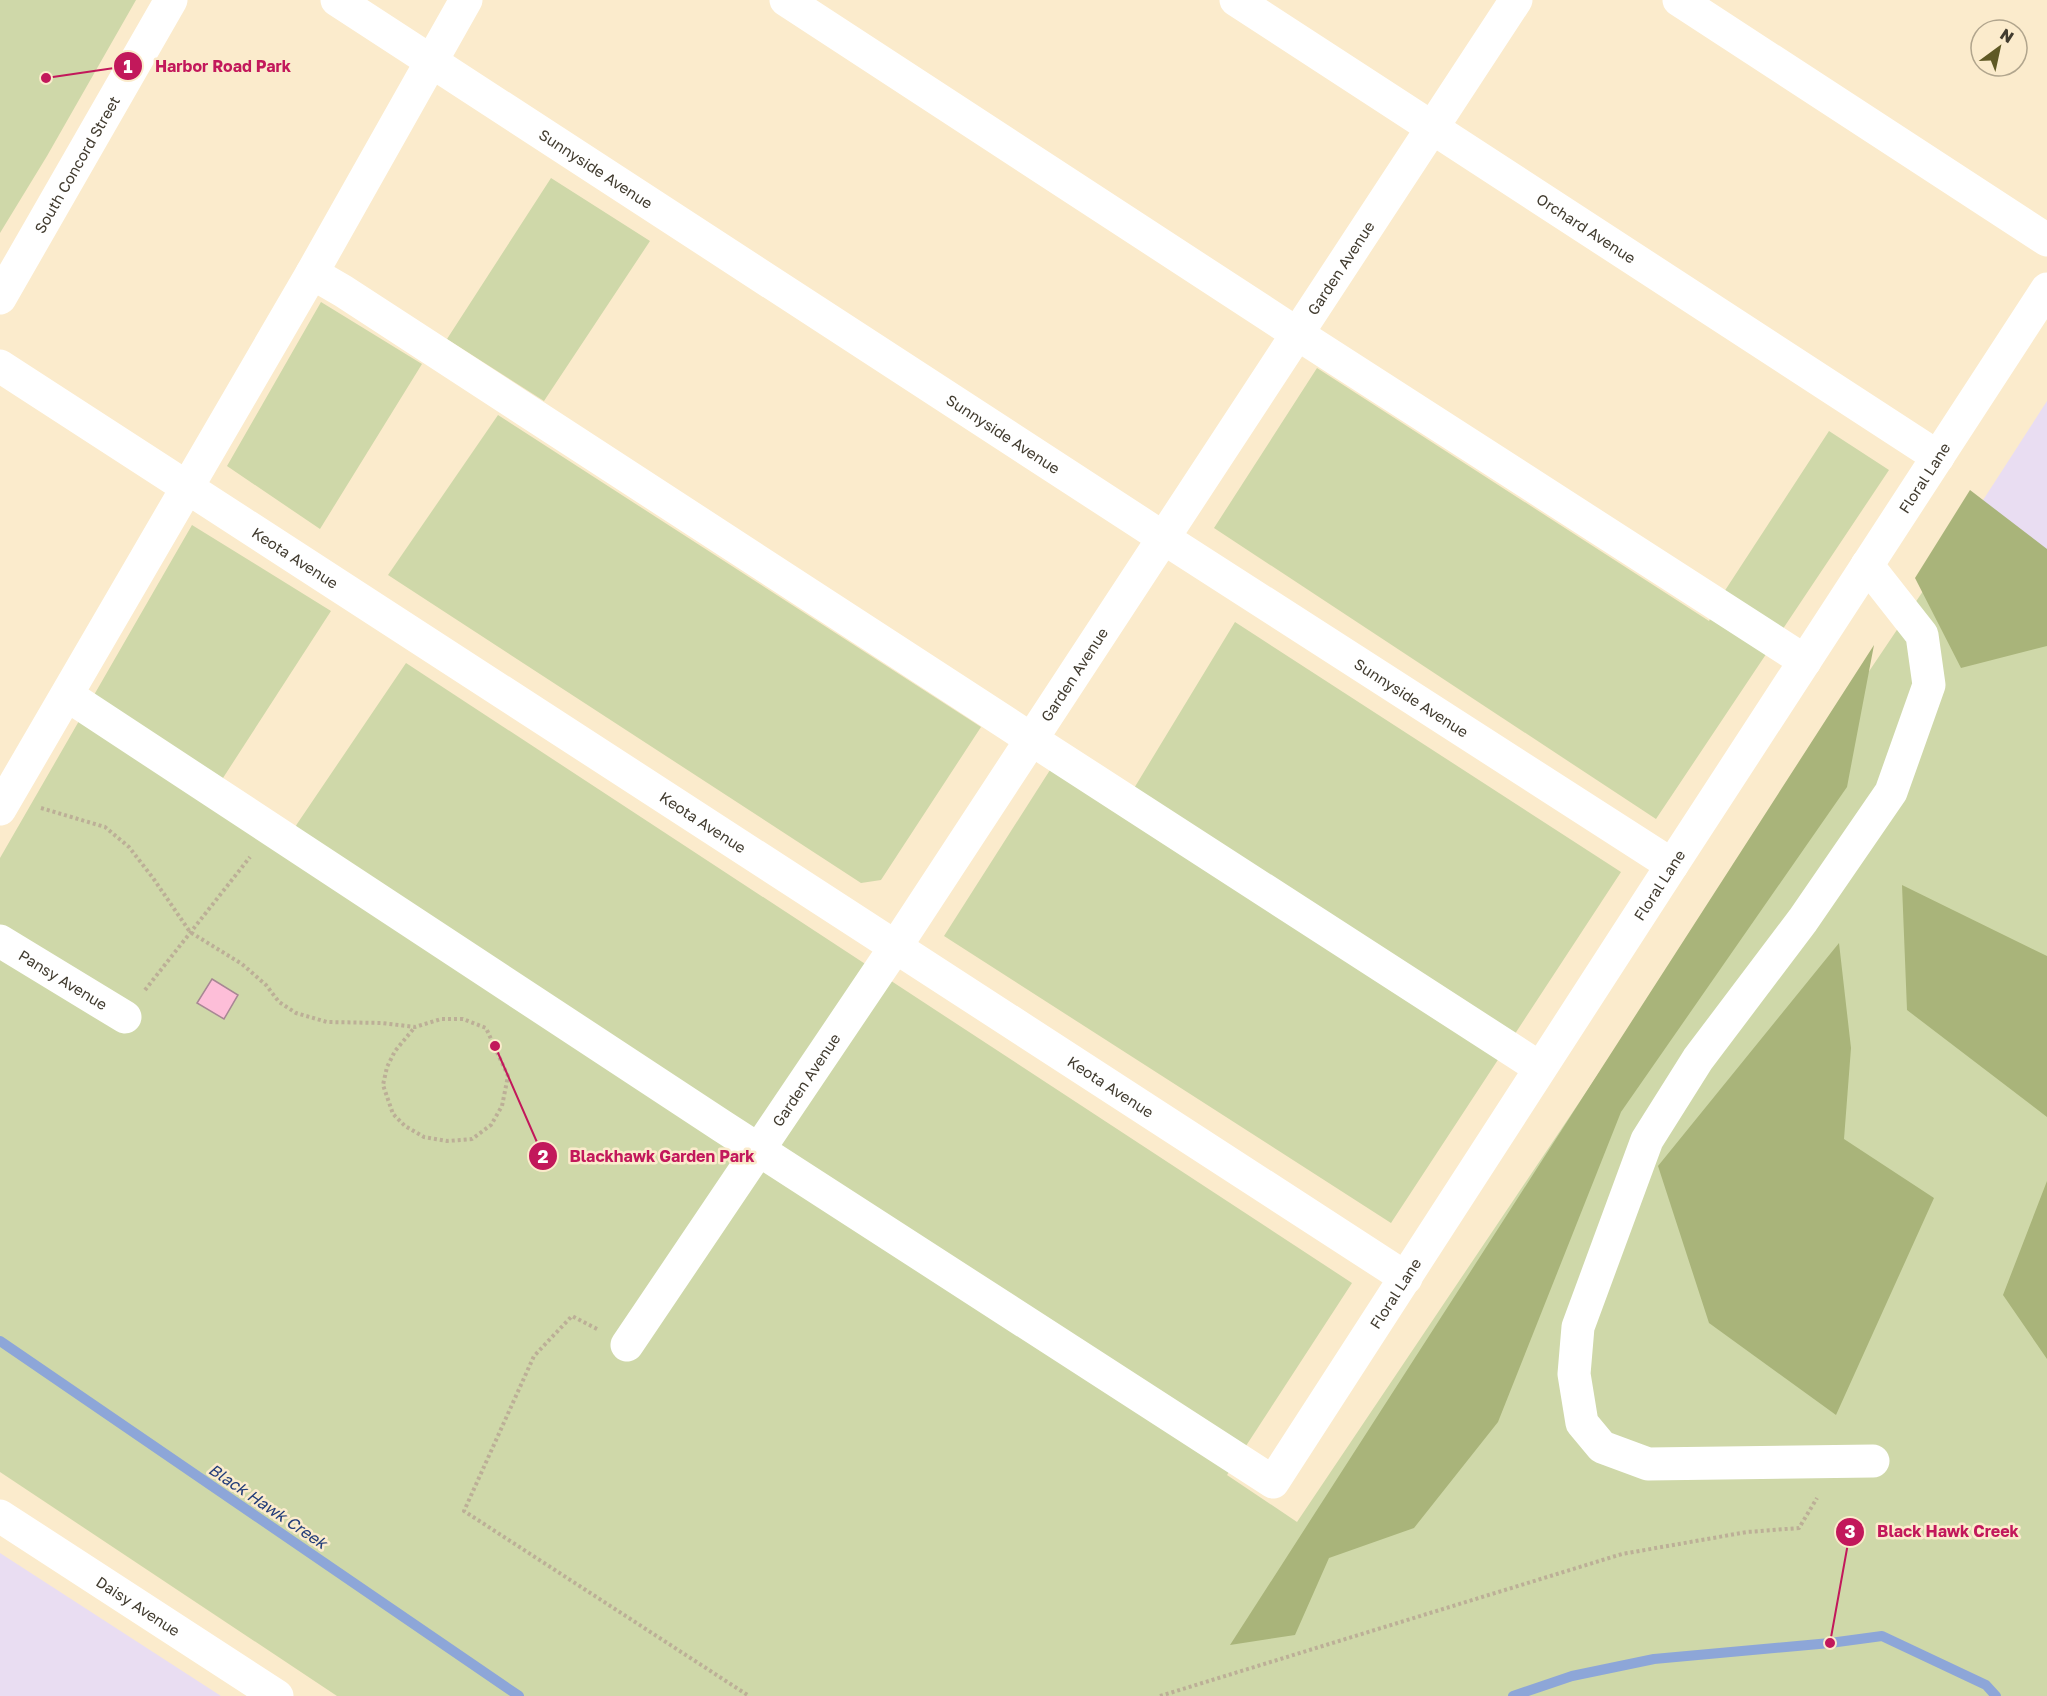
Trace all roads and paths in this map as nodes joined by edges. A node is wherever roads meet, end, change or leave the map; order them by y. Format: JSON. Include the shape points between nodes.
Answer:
{"nodes":[{"id":1,"x":171,"y":0,"type":"edge"},
{"id":2,"x":337,"y":0,"type":"edge"},
{"id":3,"x":466,"y":0,"type":"edge"},
{"id":4,"x":786,"y":0,"type":"edge"},
{"id":5,"x":1236,"y":0,"type":"edge"},
{"id":6,"x":1516,"y":0,"type":"edge"},
{"id":7,"x":1679,"y":0,"type":"edge"},
{"id":8,"x":431,"y":60,"type":"junction"},
{"id":9,"x":1432,"y":128,"type":"junction"},
{"id":10,"x":2047,"y":240,"type":"edge"},
{"id":11,"x":312,"y":273,"type":"junction"},
{"id":12,"x":2047,"y":289,"type":"edge"},
{"id":13,"x":0,"y":298,"type":"edge"},
{"id":14,"x":1296,"y":333,"type":"junction"},
{"id":15,"x":0,"y":366,"type":"edge"},
{"id":16,"x":1938,"y":456,"type":"junction"},
{"id":17,"x":188,"y":486,"type":"junction"},
{"id":18,"x":1162,"y":537,"type":"junction"},
{"id":19,"x":1867,"y":565,"type":"junction"},
{"id":20,"x":1805,"y":662,"type":"junction"},
{"id":21,"x":67,"y":695,"type":"junction"},
{"id":22,"x":1031,"y":739,"type":"junction"},
{"id":23,"x":3,"y":803,"type":"edge"},
{"id":24,"x":271,"y":830,"type":"junction"},
{"id":25,"x":1672,"y":865,"type":"junction"},
{"id":26,"x":190,"y":932,"type":"junction"},
{"id":27,"x":0,"y":941,"type":"edge"},
{"id":28,"x":896,"y":946,"type":"junction"},
{"id":29,"x":125,"y":1017,"type":"joint"},
{"id":30,"x":415,"y":1027,"type":"junction"},
{"id":31,"x":1540,"y":1068,"type":"junction"},
{"id":32,"x":758,"y":1149,"type":"junction"},
{"id":33,"x":1406,"y":1278,"type":"junction"},
{"id":34,"x":627,"y":1345,"type":"joint"},
{"id":35,"x":1873,"y":1461,"type":"dead end"},
{"id":36,"x":1839,"y":1462,"type":"junction"},
{"id":37,"x":0,"y":1516,"type":"edge"},
{"id":38,"x":277,"y":1696,"type":"edge"},
{"id":39,"x":749,"y":1696,"type":"edge"},
{"id":40,"x":1160,"y":1696,"type":"edge"}],
"edges":[{"from":1,"to":13,"type":"street","name":"South Concord Street"},
{"from":2,"to":8,"type":"street","name":"Sunnyside Avenue"},
{"from":3,"to":8,"type":"street"},
{"from":4,"to":14,"type":"street"},
{"from":5,"to":9,"type":"street","name":"Orchard Avenue"},
{"from":6,"to":9,"type":"street","name":"Garden Avenue"},
{"from":7,"to":10,"type":"street"},
{"from":8,"to":11,"type":"street"},
{"from":8,"to":18,"type":"street","name":"Sunnyside Avenue"},
{"from":9,"to":14,"type":"street","name":"Garden Avenue"},
{"from":9,"to":16,"type":"street","name":"Orchard Avenue"},
{"from":11,"to":17,"type":"street"},
{"from":11,"to":22,"type":"street"},
{"from":12,"to":16,"type":"street","name":"Floral Lane"},
{"from":14,"to":18,"type":"street","name":"Garden Avenue"},
{"from":14,"to":20,"type":"street"},
{"from":15,"to":17,"type":"street","name":"Keota Avenue"},
{"from":16,"to":19,"type":"street","name":"Floral Lane"},
{"from":17,"to":21,"type":"street"},
{"from":17,"to":28,"type":"street","name":"Keota Avenue"},
{"from":18,"to":22,"type":"street","name":"Garden Avenue"},
{"from":18,"to":25,"type":"street","name":"Sunnyside Avenue"},
{"from":19,"to":20,"type":"street","name":"Floral Lane"},
{"from":19,"to":36,"type":"street","via":[[1922,635],[1929,685],[1895,782],[1803,920],[1698,1059],[1647,1140],[1578,1327],[1574,1374],[1582,1423],[1602,1447],[1648,1464]]},
{"from":20,"to":25,"type":"street","name":"Floral Lane"},
{"from":21,"to":23,"type":"street"},
{"from":21,"to":24,"type":"street"},
{"from":22,"to":28,"type":"street","name":"Garden Avenue"},
{"from":22,"to":31,"type":"street"},
{"from":23,"to":26,"type":"path","via":[[105,827],[129,847]]},
{"from":24,"to":26,"type":"path"},
{"from":24,"to":32,"type":"street"},
{"from":25,"to":31,"type":"street","name":"Floral Lane"},
{"from":26,"to":29,"type":"path"},
{"from":26,"to":30,"type":"path","via":[[242,964],[279,1002],[296,1013],[327,1022]]},
{"from":27,"to":29,"type":"street","name":"Pansy Avenue"},
{"from":28,"to":32,"type":"street","name":"Garden Avenue"},
{"from":28,"to":33,"type":"street","name":"Keota Avenue"},
{"from":30,"to":30,"type":"path","via":[[441,1019],[463,1019],[486,1028],[508,1076],[502,1106],[491,1125],[472,1139],[447,1141],[424,1137],[393,1114],[383,1085],[387,1067]]},
{"from":31,"to":33,"type":"street","name":"Floral Lane"},
{"from":32,"to":33,"type":"street","name":"Floral Lane","via":[[1273,1482]]},
{"from":32,"to":34,"type":"street","name":"Garden Avenue"},
{"from":34,"to":39,"type":"path","via":[[572,1316],[534,1356],[464,1511]]},
{"from":35,"to":36,"type":"street"},
{"from":36,"to":40,"type":"path","via":[[1799,1528],[1747,1532],[1622,1554]]},
{"from":37,"to":38,"type":"street","name":"Daisy Avenue"}]}
